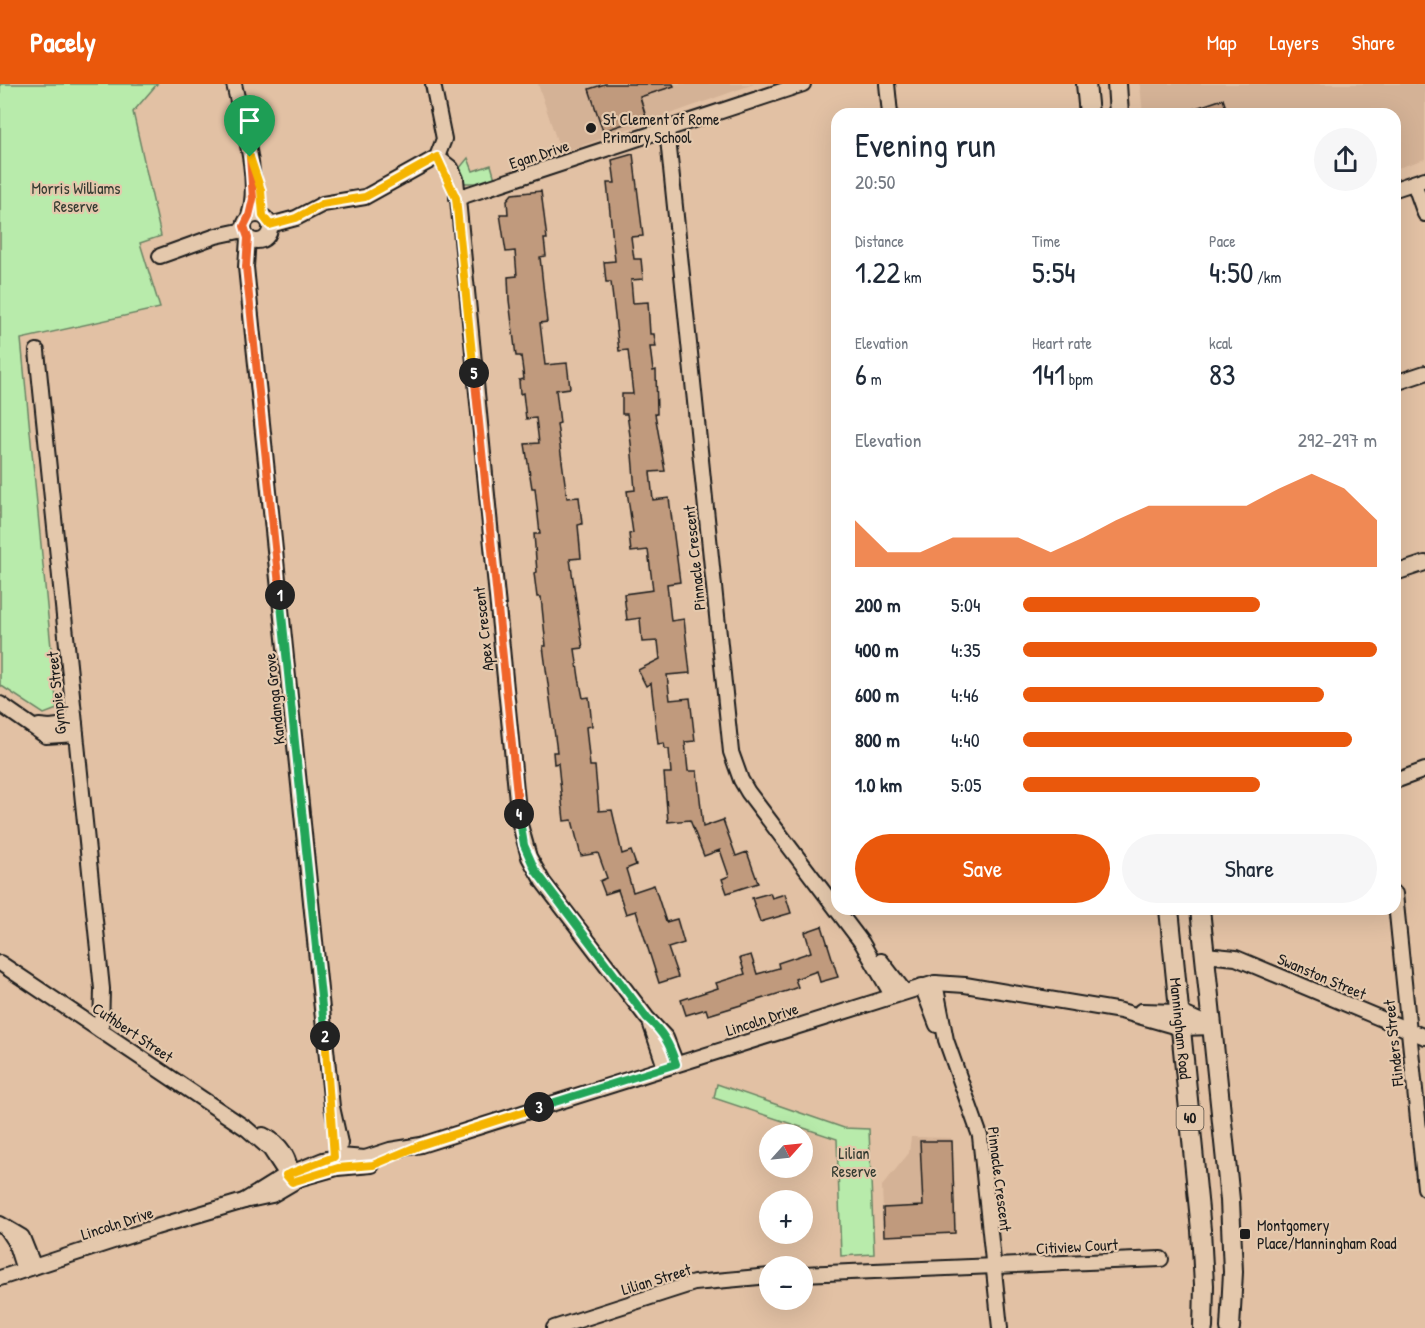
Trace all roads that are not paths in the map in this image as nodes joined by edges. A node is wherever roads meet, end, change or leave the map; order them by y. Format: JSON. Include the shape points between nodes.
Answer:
{"nodes":[{"id":1,"x":234,"y":84,"type":"edge"},
{"id":2,"x":433,"y":84,"type":"edge"},
{"id":3,"x":803,"y":84,"type":"edge"},
{"id":4,"x":887,"y":84,"type":"edge"},
{"id":5,"x":1086,"y":84,"type":"edge"},
{"id":6,"x":1117,"y":84,"type":"edge"},
{"id":7,"x":889,"y":108,"type":"edge"},
{"id":8,"x":1088,"y":108,"type":"edge"},
{"id":9,"x":1119,"y":108,"type":"edge"},
{"id":10,"x":667,"y":129,"type":"junction"},
{"id":11,"x":437,"y":157,"type":"junction"},
{"id":12,"x":1420,"y":181,"type":"edge"},
{"id":13,"x":1401,"y":187,"type":"edge"},
{"id":14,"x":456,"y":198,"type":"junction"},
{"id":15,"x":1425,"y":214,"type":"edge"},
{"id":16,"x":261,"y":219,"type":"junction"},
{"id":17,"x":251,"y":236,"type":"junction"},
{"id":18,"x":160,"y":256,"type":"dead end"},
{"id":19,"x":37,"y":351,"type":"dead end"},
{"id":20,"x":1425,"y":373,"type":"edge"},
{"id":21,"x":1401,"y":381,"type":"edge"},
{"id":22,"x":1425,"y":563,"type":"edge"},
{"id":23,"x":1401,"y":571,"type":"edge"},
{"id":24,"x":0,"y":704,"type":"edge"},
{"id":25,"x":76,"y":729,"type":"junction"},
{"id":26,"x":1425,"y":770,"type":"edge"},
{"id":27,"x":1401,"y":779,"type":"edge"},
{"id":28,"x":831,"y":902,"type":"edge"},
{"id":29,"x":841,"y":915,"type":"edge"},
{"id":30,"x":1170,"y":915,"type":"edge"},
{"id":31,"x":1201,"y":915,"type":"edge"},
{"id":32,"x":1397,"y":915,"type":"edge"},
{"id":33,"x":1205,"y":955,"type":"junction"},
{"id":34,"x":0,"y":963,"type":"edge"},
{"id":35,"x":928,"y":985,"type":"junction"},
{"id":36,"x":898,"y":993,"type":"junction"},
{"id":37,"x":1180,"y":1020,"type":"junction"},
{"id":38,"x":1213,"y":1027,"type":"junction"},
{"id":39,"x":1409,"y":1030,"type":"junction"},
{"id":40,"x":102,"y":1031,"type":"junction"},
{"id":41,"x":1425,"y":1037,"type":"edge"},
{"id":42,"x":670,"y":1065,"type":"junction"},
{"id":43,"x":337,"y":1160,"type":"junction"},
{"id":44,"x":290,"y":1176,"type":"junction"},
{"id":45,"x":1425,"y":1188,"type":"edge"},
{"id":46,"x":3,"y":1226,"type":"edge"},
{"id":47,"x":1161,"y":1259,"type":"dead end"},
{"id":48,"x":994,"y":1266,"type":"junction"},
{"id":49,"x":29,"y":1269,"type":"junction"},
{"id":50,"x":813,"y":1274,"type":"edge"},
{"id":51,"x":759,"y":1277,"type":"edge"},
{"id":52,"x":0,"y":1278,"type":"edge"},
{"id":53,"x":1233,"y":1293,"type":"junction"},
{"id":54,"x":554,"y":1328,"type":"edge"},
{"id":55,"x":1000,"y":1328,"type":"edge"},
{"id":56,"x":1203,"y":1328,"type":"edge"},
{"id":57,"x":1230,"y":1328,"type":"edge"},
{"id":58,"x":1236,"y":1328,"type":"edge"}],
"edges":[{"from":1,"to":16,"type":"street","via":[[250,157],[253,199]]},
{"from":2,"to":11,"type":"street","via":[[444,140]]},
{"from":3,"to":10,"type":"street","name":"Egan Drive"},
{"from":4,"to":7,"type":"street"},
{"from":5,"to":8,"type":"main road"},
{"from":6,"to":9,"type":"main road"},
{"from":10,"to":14,"type":"street","name":"Egan Drive"},
{"from":10,"to":28,"type":"street","name":"Pinnacle Crescent","via":[[731,752],[748,792]]},
{"from":11,"to":14,"type":"street"},
{"from":11,"to":16,"type":"street","via":[[365,197],[322,204],[296,218]]},
{"from":12,"to":13,"type":"street"},
{"from":12,"to":15,"type":"street"},
{"from":14,"to":42,"type":"street","name":"Apex Crescent","via":[[521,833],[543,882],[666,1038]]},
{"from":16,"to":17,"type":"street","via":[[244,223]]},
{"from":16,"to":17,"type":"street","via":[[269,234]]},
{"from":17,"to":18,"type":"street"},
{"from":17,"to":43,"type":"street","name":"Kandanga Grove","via":[[254,260],[248,289]]},
{"from":19,"to":25,"type":"street","name":"Gympie Street"},
{"from":20,"to":21,"type":"street"},
{"from":22,"to":23,"type":"street"},
{"from":24,"to":25,"type":"street","via":[[46,736]]},
{"from":25,"to":40,"type":"street","name":"Gympie Street","via":[[102,989]]},
{"from":26,"to":27,"type":"street"},
{"from":29,"to":36,"type":"street","name":"Pinnacle Crescent","via":[[878,958]]},
{"from":30,"to":37,"type":"main road","name":"Manningham Road","number":"40"},
{"from":31,"to":33,"type":"main road","name":"Manningham Road","number":"40"},
{"from":32,"to":39,"type":"street","name":"Flinders Street"},
{"from":33,"to":38,"type":"main road","name":"Manningham Road","number":"40"},
{"from":33,"to":39,"type":"street","name":"Swanston Street","via":[[1236,958]]},
{"from":34,"to":40,"type":"street","name":"Cuthbert Street"},
{"from":35,"to":36,"type":"street","name":"Lincoln Drive"},
{"from":35,"to":37,"type":"street","name":"Lincoln Drive","via":[[965,985]]},
{"from":35,"to":48,"type":"street","name":"Pinnacle Crescent","via":[[980,1136]]},
{"from":36,"to":42,"type":"street","name":"Lincoln Drive"},
{"from":37,"to":38,"type":"street","name":"Lincoln Drive"},
{"from":37,"to":56,"type":"main road","name":"Manningham Road","number":"40","via":[[1201,1230]]},
{"from":38,"to":53,"type":"main road","name":"Manningham Road","number":"40","via":[[1230,1200]]},
{"from":39,"to":41,"type":"street","name":"Swanston Street"},
{"from":39,"to":45,"type":"street","name":"Flinders Street"},
{"from":40,"to":44,"type":"street","name":"Cuthbert Street","via":[[247,1129],[275,1155]]},
{"from":42,"to":43,"type":"street","name":"Lincoln Drive","via":[[421,1145],[373,1165]]},
{"from":43,"to":44,"type":"street","name":"Lincoln Drive"},
{"from":44,"to":49,"type":"street","name":"Lincoln Drive","via":[[272,1195]]},
{"from":46,"to":49,"type":"street","via":[[22,1237]]},
{"from":47,"to":48,"type":"street","name":"Citiview Court"},
{"from":48,"to":50,"type":"street"},
{"from":48,"to":55,"type":"street","name":"Pinnacle Crescent"},
{"from":49,"to":52,"type":"street","name":"Lincoln Drive"},
{"from":51,"to":54,"type":"street","name":"Lilian Street","via":[[694,1283]]},
{"from":53,"to":57,"type":"main road","name":"Manningham Road","number":"40"},
{"from":53,"to":58,"type":"street"}]}
